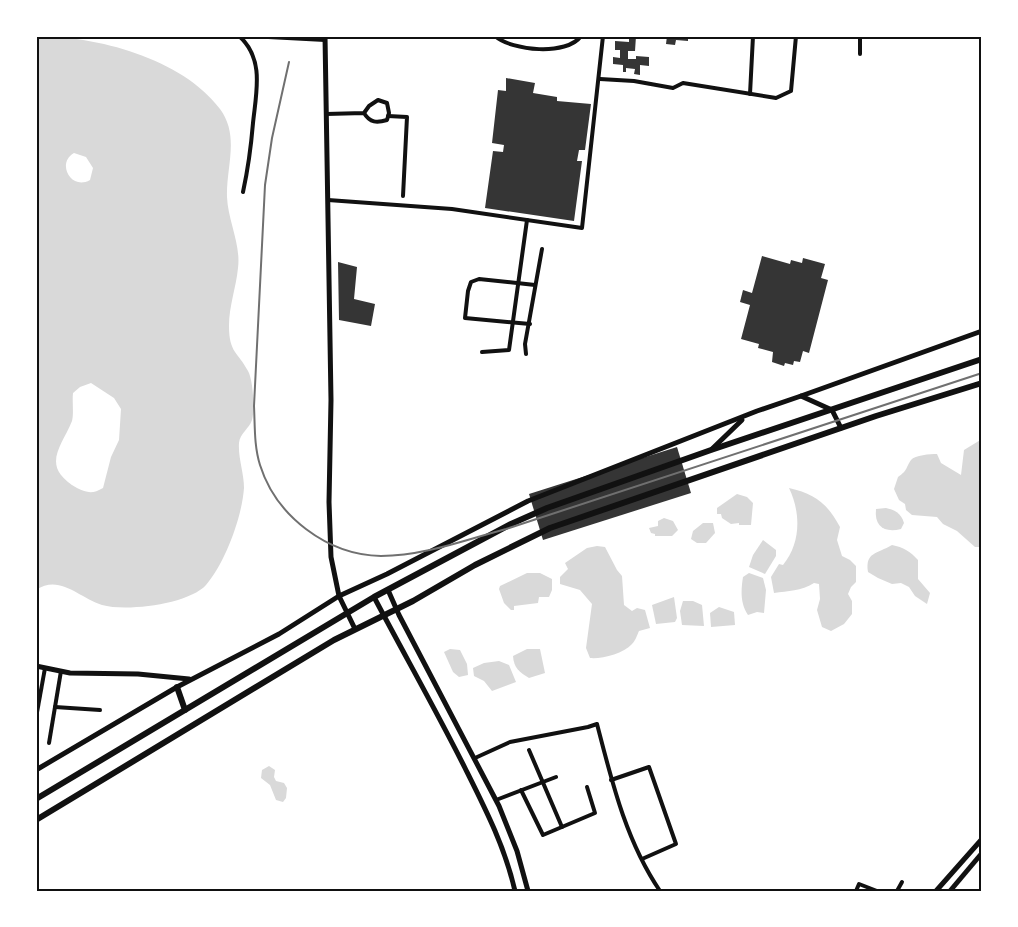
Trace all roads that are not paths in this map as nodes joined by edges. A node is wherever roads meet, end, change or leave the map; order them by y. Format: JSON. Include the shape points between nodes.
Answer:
{"nodes":[{"id":1,"x":239,"y":36,"type":"edge"},
{"id":2,"x":251,"y":36,"type":"edge"},
{"id":3,"x":495,"y":36,"type":"edge"},
{"id":4,"x":582,"y":36,"type":"edge"},
{"id":5,"x":603,"y":36,"type":"edge"},
{"id":6,"x":753,"y":36,"type":"edge"},
{"id":7,"x":796,"y":36,"type":"edge"},
{"id":8,"x":860,"y":36,"type":"edge"},
{"id":9,"x":325,"y":38,"type":"edge"},
{"id":10,"x":860,"y":54,"type":"dead end"},
{"id":11,"x":600,"y":79,"type":"junction"},
{"id":12,"x":750,"y":94,"type":"junction"},
{"id":13,"x":364,"y":113,"type":"junction"},
{"id":14,"x":326,"y":114,"type":"junction"},
{"id":15,"x":388,"y":116,"type":"junction"},
{"id":16,"x":243,"y":192,"type":"dead end"},
{"id":17,"x":403,"y":196,"type":"dead end"},
{"id":18,"x":328,"y":200,"type":"junction"},
{"id":19,"x":527,"y":220,"type":"junction"},
{"id":20,"x":542,"y":249,"type":"dead end"},
{"id":21,"x":518,"y":284,"type":"junction"},
{"id":22,"x":536,"y":285,"type":"junction"},
{"id":23,"x":513,"y":322,"type":"junction"},
{"id":24,"x":530,"y":324,"type":"junction"},
{"id":25,"x":982,"y":331,"type":"edge"},
{"id":26,"x":482,"y":352,"type":"dead end"},
{"id":27,"x":525,"y":354,"type":"dead end"},
{"id":28,"x":982,"y":359,"type":"edge"},
{"id":29,"x":982,"y":383,"type":"edge"},
{"id":30,"x":801,"y":396,"type":"junction"},
{"id":31,"x":832,"y":410,"type":"junction"},
{"id":32,"x":745,"y":416,"type":"junction"},
{"id":33,"x":841,"y":428,"type":"junction"},
{"id":34,"x":711,"y":450,"type":"junction"},
{"id":35,"x":388,"y":590,"type":"junction"},
{"id":36,"x":339,"y":596,"type":"junction"},
{"id":37,"x":374,"y":597,"type":"junction"},
{"id":38,"x":397,"y":609,"type":"junction"},
{"id":39,"x":346,"y":613,"type":"junction"},
{"id":40,"x":384,"y":615,"type":"junction"},
{"id":41,"x":355,"y":629,"type":"junction"},
{"id":42,"x":36,"y":666,"type":"edge"},
{"id":43,"x":45,"y":668,"type":"junction"},
{"id":44,"x":61,"y":671,"type":"junction"},
{"id":45,"x":192,"y":679,"type":"junction"},
{"id":46,"x":177,"y":687,"type":"junction"},
{"id":47,"x":55,"y":707,"type":"junction"},
{"id":48,"x":100,"y":710,"type":"dead end"},
{"id":49,"x":185,"y":710,"type":"junction"},
{"id":50,"x":36,"y":715,"type":"edge"},
{"id":51,"x":49,"y":743,"type":"dead end"},
{"id":52,"x":529,"y":750,"type":"dead end"},
{"id":53,"x":475,"y":758,"type":"junction"},
{"id":54,"x":36,"y":770,"type":"edge"},
{"id":55,"x":556,"y":777,"type":"dead end"},
{"id":56,"x":611,"y":780,"type":"junction"},
{"id":57,"x":543,"y":782,"type":"junction"},
{"id":58,"x":587,"y":788,"type":"dead end"},
{"id":59,"x":521,"y":790,"type":"junction"},
{"id":60,"x":36,"y":799,"type":"edge"},
{"id":61,"x":496,"y":800,"type":"junction"},
{"id":62,"x":36,"y":820,"type":"edge"},
{"id":63,"x":562,"y":827,"type":"junction"},
{"id":64,"x":513,"y":838,"type":"junction"},
{"id":65,"x":982,"y":838,"type":"edge"},
{"id":66,"x":501,"y":843,"type":"junction"},
{"id":67,"x":982,"y":853,"type":"edge"},
{"id":68,"x":642,"y":859,"type":"junction"},
{"id":69,"x":902,"y":882,"type":"dead end"},
{"id":70,"x":515,"y":891,"type":"edge"},
{"id":71,"x":528,"y":891,"type":"edge"},
{"id":72,"x":660,"y":891,"type":"edge"},
{"id":73,"x":856,"y":891,"type":"edge"},
{"id":74,"x":877,"y":891,"type":"edge"},
{"id":75,"x":897,"y":891,"type":"edge"},
{"id":76,"x":936,"y":891,"type":"edge"},
{"id":77,"x":950,"y":891,"type":"edge"}],
"edges":[{"from":1,"to":16,"type":"street","via":[[255,62],[258,81]]},
{"from":2,"to":9,"type":"street"},
{"from":3,"to":4,"type":"street","via":[[529,48],[554,49],[572,45]]},
{"from":5,"to":11,"type":"street"},
{"from":6,"to":12,"type":"street"},
{"from":7,"to":12,"type":"street","via":[[791,90],[776,98]]},
{"from":8,"to":10,"type":"street"},
{"from":9,"to":14,"type":"street"},
{"from":11,"to":12,"type":"street","via":[[673,88],[683,83]]},
{"from":11,"to":19,"type":"street","via":[[582,228]]},
{"from":13,"to":14,"type":"street"},
{"from":13,"to":15,"type":"street","via":[[373,122],[387,120]]},
{"from":13,"to":15,"type":"street","via":[[378,100],[387,103]]},
{"from":14,"to":18,"type":"street"},
{"from":15,"to":17,"type":"street","via":[[407,117]]},
{"from":18,"to":19,"type":"street","via":[[452,208]]},
{"from":18,"to":36,"type":"street","via":[[330,557]]},
{"from":19,"to":21,"type":"street"},
{"from":20,"to":22,"type":"street"},
{"from":21,"to":22,"type":"street"},
{"from":21,"to":23,"type":"street"},
{"from":21,"to":23,"type":"street","via":[[479,279],[471,282],[468,291],[465,318]]},
{"from":22,"to":24,"type":"street"},
{"from":23,"to":24,"type":"street"},
{"from":23,"to":26,"type":"street","via":[[509,350]]},
{"from":24,"to":27,"type":"street"},
{"from":25,"to":30,"type":"street"},
{"from":28,"to":31,"type":"main road"},
{"from":29,"to":33,"type":"main road"},
{"from":30,"to":31,"type":"street"},
{"from":30,"to":32,"type":"street"},
{"from":31,"to":33,"type":"street"},
{"from":31,"to":34,"type":"main road"},
{"from":32,"to":34,"type":"street"},
{"from":32,"to":36,"type":"street","via":[[528,501]]},
{"from":33,"to":38,"type":"main road","via":[[550,528]]},
{"from":34,"to":35,"type":"main road","via":[[547,508]]},
{"from":35,"to":37,"type":"main road"},
{"from":35,"to":38,"type":"street"},
{"from":36,"to":39,"type":"street"},
{"from":36,"to":45,"type":"street","via":[[279,634]]},
{"from":37,"to":39,"type":"main road"},
{"from":37,"to":40,"type":"street"},
{"from":38,"to":40,"type":"main road"},
{"from":38,"to":53,"type":"street"},
{"from":39,"to":41,"type":"street"},
{"from":39,"to":49,"type":"main road"},
{"from":40,"to":41,"type":"main road"},
{"from":40,"to":66,"type":"street"},
{"from":41,"to":62,"type":"main road"},
{"from":42,"to":43,"type":"street"},
{"from":43,"to":44,"type":"street"},
{"from":43,"to":50,"type":"street"},
{"from":44,"to":45,"type":"street"},
{"from":44,"to":47,"type":"street"},
{"from":45,"to":46,"type":"street"},
{"from":46,"to":49,"type":"main road"},
{"from":46,"to":54,"type":"street"},
{"from":47,"to":48,"type":"street"},
{"from":47,"to":51,"type":"street"},
{"from":49,"to":60,"type":"main road"},
{"from":52,"to":57,"type":"street"},
{"from":53,"to":56,"type":"street","via":[[510,742],[597,724]]},
{"from":53,"to":61,"type":"street"},
{"from":55,"to":57,"type":"street"},
{"from":56,"to":68,"type":"street"},
{"from":56,"to":68,"type":"street","via":[[649,767],[676,844]]},
{"from":57,"to":59,"type":"street"},
{"from":57,"to":63,"type":"street"},
{"from":58,"to":63,"type":"street","via":[[596,813]]},
{"from":59,"to":61,"type":"street"},
{"from":59,"to":63,"type":"street","via":[[543,835]]},
{"from":61,"to":64,"type":"street"},
{"from":64,"to":66,"type":"street"},
{"from":64,"to":71,"type":"street"},
{"from":65,"to":76,"type":"street"},
{"from":66,"to":70,"type":"street"},
{"from":67,"to":77,"type":"street"},
{"from":68,"to":72,"type":"street"},
{"from":69,"to":75,"type":"street"},
{"from":73,"to":74,"type":"street","via":[[859,884]]}]}
